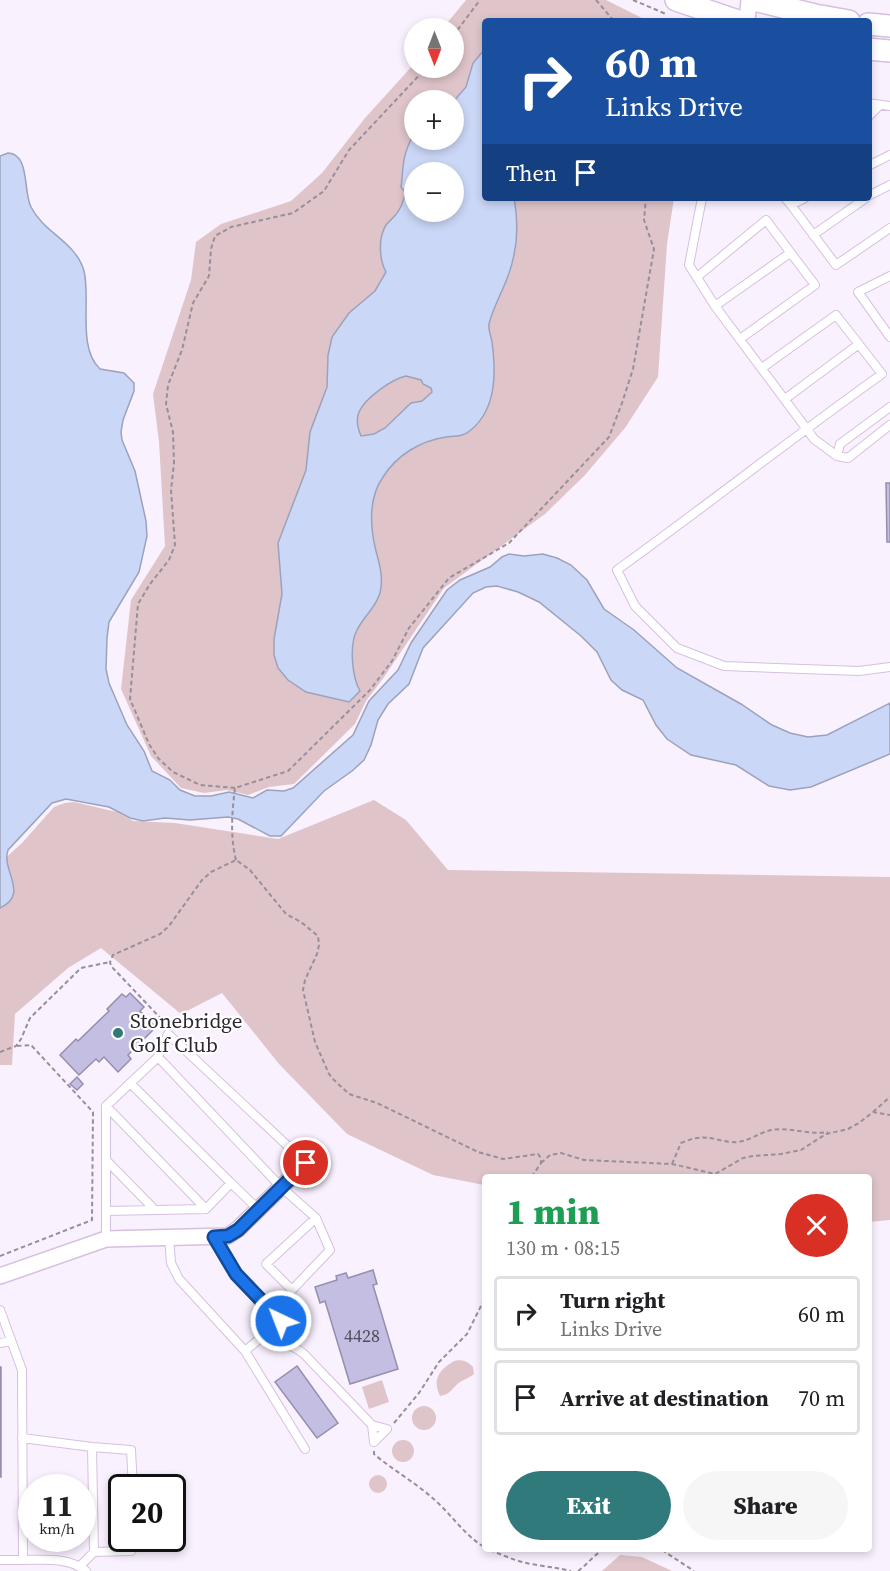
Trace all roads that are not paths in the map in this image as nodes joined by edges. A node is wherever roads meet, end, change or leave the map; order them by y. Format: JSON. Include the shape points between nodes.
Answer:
{"nodes":[{"id":1,"x":748,"y":0,"type":"edge"},
{"id":2,"x":754,"y":0,"type":"edge"},
{"id":3,"x":675,"y":8,"type":"edge"},
{"id":4,"x":723,"y":18,"type":"edge"},
{"id":5,"x":747,"y":18,"type":"edge"},
{"id":6,"x":833,"y":18,"type":"edge"},
{"id":7,"x":872,"y":24,"type":"edge"},
{"id":8,"x":890,"y":26,"type":"edge"},
{"id":9,"x":872,"y":49,"type":"edge"},
{"id":10,"x":890,"y":51,"type":"edge"},
{"id":11,"x":872,"y":104,"type":"edge"},
{"id":12,"x":880,"y":105,"type":"junction"},
{"id":13,"x":890,"y":106,"type":"edge"},
{"id":14,"x":872,"y":113,"type":"edge"},
{"id":15,"x":890,"y":155,"type":"edge"},
{"id":16,"x":872,"y":164,"type":"edge"},
{"id":17,"x":890,"y":185,"type":"edge"},
{"id":18,"x":872,"y":194,"type":"edge"},
{"id":19,"x":701,"y":201,"type":"edge"},
{"id":20,"x":788,"y":201,"type":"edge"},
{"id":21,"x":799,"y":201,"type":"edge"},
{"id":22,"x":861,"y":201,"type":"edge"},
{"id":23,"x":791,"y":205,"type":"junction"},
{"id":24,"x":890,"y":228,"type":"edge"},
{"id":25,"x":813,"y":235,"type":"junction"},
{"id":26,"x":790,"y":253,"type":"junction"},
{"id":27,"x":890,"y":276,"type":"edge"},
{"id":28,"x":697,"y":277,"type":"junction"},
{"id":29,"x":715,"y":306,"type":"junction"},
{"id":30,"x":890,"y":321,"type":"edge"},
{"id":31,"x":883,"y":327,"type":"junction"},
{"id":32,"x":890,"y":337,"type":"edge"},
{"id":33,"x":740,"y":339,"type":"junction"},
{"id":34,"x":859,"y":344,"type":"junction"},
{"id":35,"x":762,"y":368,"type":"junction"},
{"id":36,"x":785,"y":399,"type":"junction"},
{"id":37,"x":890,"y":407,"type":"edge"},
{"id":38,"x":890,"y":424,"type":"edge"},
{"id":39,"x":806,"y":428,"type":"junction"},
{"id":40,"x":837,"y":456,"type":"junction"},
{"id":41,"x":890,"y":667,"type":"edge"},
{"id":42,"x":158,"y":1057,"type":"junction"},
{"id":43,"x":130,"y":1083,"type":"junction"},
{"id":44,"x":106,"y":1106,"type":"junction"},
{"id":45,"x":106,"y":1160,"type":"junction"},
{"id":46,"x":306,"y":1163,"type":"joint"},
{"id":47,"x":231,"y":1184,"type":"junction"},
{"id":48,"x":281,"y":1187,"type":"junction"},
{"id":49,"x":206,"y":1209,"type":"junction"},
{"id":50,"x":155,"y":1210,"type":"junction"},
{"id":51,"x":259,"y":1210,"type":"junction"},
{"id":52,"x":106,"y":1211,"type":"junction"},
{"id":53,"x":315,"y":1218,"type":"junction"},
{"id":54,"x":169,"y":1237,"type":"junction"},
{"id":55,"x":214,"y":1237,"type":"junction"},
{"id":56,"x":106,"y":1239,"type":"junction"},
{"id":57,"x":0,"y":1276,"type":"edge"},
{"id":58,"x":0,"y":1310,"type":"edge"},
{"id":59,"x":266,"y":1334,"type":"junction"},
{"id":60,"x":12,"y":1341,"type":"junction"},
{"id":61,"x":0,"y":1343,"type":"edge"},
{"id":62,"x":245,"y":1351,"type":"junction"},
{"id":63,"x":372,"y":1425,"type":"junction"},
{"id":64,"x":22,"y":1438,"type":"junction"},
{"id":65,"x":92,"y":1447,"type":"junction"},
{"id":66,"x":305,"y":1449,"type":"dead end"},
{"id":67,"x":93,"y":1474,"type":"edge"},
{"id":68,"x":132,"y":1474,"type":"edge"},
{"id":69,"x":94,"y":1552,"type":"edge"},
{"id":70,"x":0,"y":1560,"type":"edge"},
{"id":71,"x":23,"y":1560,"type":"junction"},
{"id":72,"x":83,"y":1569,"type":"edge"}],
"edges":[{"from":1,"to":5,"type":"street"},
{"from":2,"to":6,"type":"street"},
{"from":3,"to":4,"type":"street"},
{"from":7,"to":8,"type":"street"},
{"from":9,"to":10,"type":"street"},
{"from":11,"to":12,"type":"lane"},
{"from":12,"to":13,"type":"lane"},
{"from":12,"to":14,"type":"lane"},
{"from":15,"to":16,"type":"lane"},
{"from":17,"to":18,"type":"lane"},
{"from":19,"to":28,"type":"lane","via":[[689,265]]},
{"from":20,"to":23,"type":"lane"},
{"from":21,"to":23,"type":"lane"},
{"from":22,"to":25,"type":"lane"},
{"from":23,"to":25,"type":"lane"},
{"from":24,"to":25,"type":"lane","via":[[836,265]]},
{"from":26,"to":28,"type":"lane","via":[[766,220]]},
{"from":26,"to":29,"type":"lane"},
{"from":26,"to":33,"type":"lane","via":[[815,285]]},
{"from":27,"to":31,"type":"lane","via":[[858,292]]},
{"from":28,"to":29,"type":"lane"},
{"from":29,"to":33,"type":"lane"},
{"from":30,"to":31,"type":"lane"},
{"from":31,"to":32,"type":"lane"},
{"from":33,"to":35,"type":"lane"},
{"from":34,"to":35,"type":"lane","via":[[836,315]]},
{"from":34,"to":36,"type":"lane"},
{"from":34,"to":39,"type":"lane","via":[[882,374]]},
{"from":35,"to":36,"type":"lane"},
{"from":36,"to":39,"type":"lane"},
{"from":37,"to":40,"type":"lane","via":[[840,444]]},
{"from":38,"to":40,"type":"lane","via":[[848,458]]},
{"from":39,"to":40,"type":"lane"},
{"from":39,"to":41,"type":"lane","via":[[617,570],[635,606],[677,648],[724,666],[859,671]]},
{"from":42,"to":43,"type":"lane"},
{"from":42,"to":46,"type":"lane","via":[[168,1035]]},
{"from":42,"to":48,"type":"lane"},
{"from":43,"to":44,"type":"lane"},
{"from":43,"to":47,"type":"lane"},
{"from":44,"to":45,"type":"lane"},
{"from":44,"to":49,"type":"lane"},
{"from":45,"to":50,"type":"lane"},
{"from":45,"to":52,"type":"lane"},
{"from":46,"to":48,"type":"street"},
{"from":47,"to":49,"type":"lane"},
{"from":47,"to":51,"type":"lane"},
{"from":48,"to":51,"type":"street"},
{"from":48,"to":53,"type":"lane"},
{"from":49,"to":50,"type":"lane"},
{"from":50,"to":52,"type":"lane"},
{"from":51,"to":55,"type":"street","via":[[234,1233]]},
{"from":52,"to":56,"type":"lane"},
{"from":53,"to":53,"type":"lane","via":[[267,1264],[292,1290],[330,1250]]},
{"from":54,"to":55,"type":"street"},
{"from":54,"to":56,"type":"street"},
{"from":54,"to":62,"type":"lane","via":[[171,1263],[179,1279]]},
{"from":55,"to":59,"type":"lane","via":[[236,1274],[281,1321]]},
{"from":56,"to":57,"type":"street"},
{"from":58,"to":60,"type":"lane"},
{"from":59,"to":62,"type":"lane"},
{"from":59,"to":63,"type":"lane","via":[[296,1347]]},
{"from":60,"to":61,"type":"lane"},
{"from":60,"to":64,"type":"lane","via":[[22,1370]]},
{"from":62,"to":66,"type":"lane"},
{"from":63,"to":63,"type":"lane","via":[[374,1442],[387,1429]]},
{"from":64,"to":65,"type":"lane"},
{"from":64,"to":71,"type":"lane"},
{"from":65,"to":67,"type":"lane"},
{"from":65,"to":68,"type":"lane","via":[[131,1450]]},
{"from":69,"to":72,"type":"lane"},
{"from":70,"to":71,"type":"lane"},
{"from":71,"to":72,"type":"lane","via":[[59,1560]]}]}
